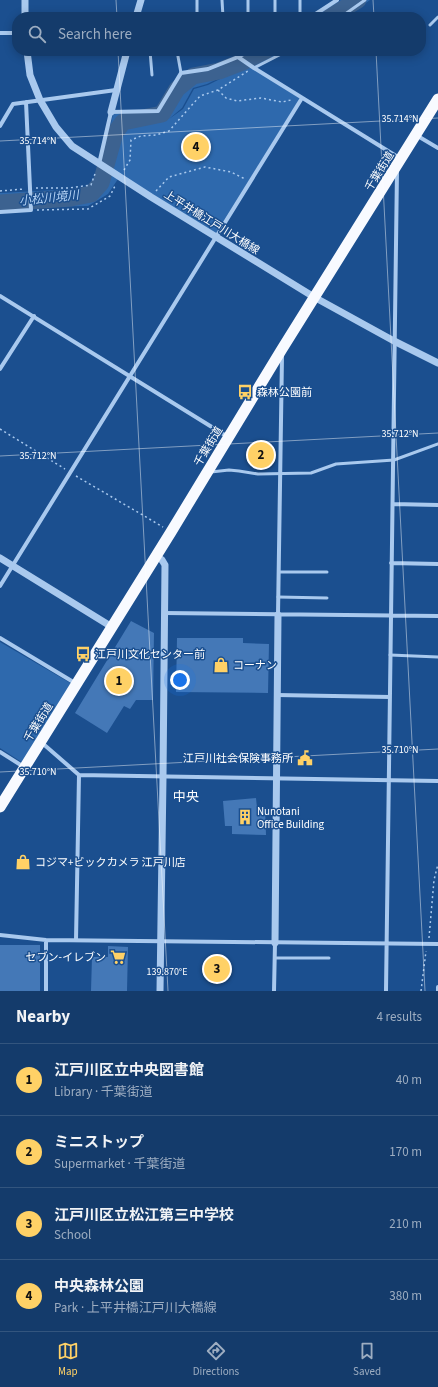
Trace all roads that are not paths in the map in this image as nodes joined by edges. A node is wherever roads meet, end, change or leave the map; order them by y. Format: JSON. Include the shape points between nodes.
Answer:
{"nodes":[{"id":1,"x":25,"y":0,"type":"edge"},
{"id":2,"x":141,"y":0,"type":"edge"},
{"id":3,"x":197,"y":0,"type":"edge"},
{"id":4,"x":222,"y":0,"type":"edge"},
{"id":5,"x":248,"y":0,"type":"edge"},
{"id":6,"x":275,"y":0,"type":"edge"},
{"id":7,"x":300,"y":0,"type":"edge"},
{"id":8,"x":328,"y":0,"type":"edge"},
{"id":9,"x":337,"y":0,"type":"edge"},
{"id":10,"x":365,"y":0,"type":"edge"},
{"id":11,"x":328,"y":6,"type":"junction"},
{"id":12,"x":25,"y":12,"type":"edge"},
{"id":13,"x":137,"y":12,"type":"edge"},
{"id":14,"x":197,"y":12,"type":"edge"},
{"id":15,"x":223,"y":12,"type":"edge"},
{"id":16,"x":248,"y":12,"type":"edge"},
{"id":17,"x":276,"y":12,"type":"edge"},
{"id":18,"x":300,"y":12,"type":"edge"},
{"id":19,"x":318,"y":12,"type":"edge"},
{"id":20,"x":348,"y":12,"type":"edge"},
{"id":21,"x":438,"y":16,"type":"edge"},
{"id":22,"x":430,"y":25,"type":"dead end"},
{"id":23,"x":12,"y":32,"type":"edge"},
{"id":24,"x":0,"y":33,"type":"edge"},
{"id":25,"x":28,"y":56,"type":"edge"},
{"id":26,"x":126,"y":56,"type":"edge"},
{"id":27,"x":150,"y":56,"type":"edge"},
{"id":28,"x":178,"y":56,"type":"edge"},
{"id":29,"x":243,"y":56,"type":"edge"},
{"id":30,"x":276,"y":56,"type":"edge"},
{"id":31,"x":240,"y":58,"type":"junction"},
{"id":32,"x":253,"y":67,"type":"junction"},
{"id":33,"x":181,"y":73,"type":"junction"},
{"id":34,"x":152,"y":75,"type":"dead end"},
{"id":35,"x":116,"y":90,"type":"junction"},
{"id":36,"x":302,"y":98,"type":"junction"},
{"id":37,"x":438,"y":99,"type":"edge"},
{"id":38,"x":40,"y":100,"type":"junction"},
{"id":39,"x":26,"y":102,"type":"junction"},
{"id":40,"x":111,"y":112,"type":"junction"},
{"id":41,"x":0,"y":126,"type":"edge"},
{"id":42,"x":416,"y":135,"type":"junction"},
{"id":43,"x":438,"y":148,"type":"edge"},
{"id":44,"x":399,"y":163,"type":"junction"},
{"id":45,"x":103,"y":166,"type":"junction"},
{"id":46,"x":0,"y":212,"type":"edge"},
{"id":47,"x":216,"y":237,"type":"junction"},
{"id":48,"x":0,"y":296,"type":"edge"},
{"id":49,"x":314,"y":297,"type":"junction"},
{"id":50,"x":34,"y":316,"type":"junction"},
{"id":51,"x":394,"y":341,"type":"junction"},
{"id":52,"x":282,"y":349,"type":"junction"},
{"id":53,"x":438,"y":363,"type":"edge"},
{"id":54,"x":0,"y":370,"type":"edge"},
{"id":55,"x":129,"y":376,"type":"junction"},
{"id":56,"x":228,"y":437,"type":"junction"},
{"id":57,"x":438,"y":444,"type":"edge"},
{"id":58,"x":394,"y":460,"type":"junction"},
{"id":59,"x":207,"y":472,"type":"junction"},
{"id":60,"x":281,"y":474,"type":"junction"},
{"id":61,"x":393,"y":504,"type":"junction"},
{"id":62,"x":438,"y":504,"type":"edge"},
{"id":63,"x":156,"y":556,"type":"junction"},
{"id":64,"x":0,"y":558,"type":"edge"},
{"id":65,"x":392,"y":563,"type":"junction"},
{"id":66,"x":438,"y":564,"type":"edge"},
{"id":67,"x":13,"y":566,"type":"junction"},
{"id":68,"x":279,"y":572,"type":"junction"},
{"id":69,"x":327,"y":572,"type":"dead end"},
{"id":70,"x":0,"y":586,"type":"edge"},
{"id":71,"x":278,"y":597,"type":"junction"},
{"id":72,"x":327,"y":598,"type":"dead end"},
{"id":73,"x":164,"y":614,"type":"junction"},
{"id":74,"x":278,"y":615,"type":"junction"},
{"id":75,"x":390,"y":616,"type":"junction"},
{"id":76,"x":438,"y":616,"type":"edge"},
{"id":77,"x":112,"y":627,"type":"junction"},
{"id":78,"x":0,"y":638,"type":"edge"},
{"id":79,"x":390,"y":655,"type":"junction"},
{"id":80,"x":438,"y":656,"type":"edge"},
{"id":81,"x":77,"y":684,"type":"junction"},
{"id":82,"x":277,"y":695,"type":"junction"},
{"id":83,"x":390,"y":697,"type":"junction"},
{"id":84,"x":41,"y":742,"type":"junction"},
{"id":85,"x":0,"y":752,"type":"edge"},
{"id":86,"x":24,"y":768,"type":"junction"},
{"id":87,"x":79,"y":775,"type":"junction"},
{"id":88,"x":163,"y":777,"type":"junction"},
{"id":89,"x":277,"y":778,"type":"junction"},
{"id":90,"x":389,"y":780,"type":"junction"},
{"id":91,"x":438,"y":781,"type":"edge"},
{"id":92,"x":0,"y":807,"type":"edge"},
{"id":93,"x":0,"y":935,"type":"edge"},
{"id":94,"x":46,"y":940,"type":"junction"},
{"id":95,"x":76,"y":940,"type":"junction"},
{"id":96,"x":160,"y":940,"type":"junction"},
{"id":97,"x":275,"y":943,"type":"junction"},
{"id":98,"x":386,"y":944,"type":"junction"},
{"id":99,"x":438,"y":944,"type":"edge"},
{"id":100,"x":275,"y":958,"type":"junction"},
{"id":101,"x":329,"y":958,"type":"dead end"},
{"id":102,"x":438,"y":987,"type":"edge"},
{"id":103,"x":46,"y":991,"type":"edge"},
{"id":104,"x":160,"y":991,"type":"edge"},
{"id":105,"x":274,"y":991,"type":"edge"},
{"id":106,"x":386,"y":991,"type":"edge"},
{"id":107,"x":438,"y":991,"type":"edge"}],
"edges":[{"from":1,"to":12,"type":"street"},
{"from":2,"to":13,"type":"street"},
{"from":3,"to":14,"type":"lane"},
{"from":4,"to":15,"type":"lane"},
{"from":5,"to":16,"type":"lane"},
{"from":6,"to":17,"type":"lane"},
{"from":7,"to":18,"type":"lane"},
{"from":8,"to":11,"type":"lane"},
{"from":9,"to":11,"type":"street"},
{"from":10,"to":20,"type":"lane"},
{"from":11,"to":19,"type":"street"},
{"from":21,"to":22,"type":"lane"},
{"from":23,"to":24,"type":"street"},
{"from":25,"to":38,"type":"street","name":"上平井橋江戸川大橋線","via":[[30,75]]},
{"from":26,"to":35,"type":"street"},
{"from":27,"to":34,"type":"lane"},
{"from":28,"to":33,"type":"lane"},
{"from":29,"to":31,"type":"street"},
{"from":30,"to":32,"type":"lane"},
{"from":31,"to":32,"type":"street"},
{"from":31,"to":33,"type":"street","via":[[208,69]]},
{"from":32,"to":36,"type":"street"},
{"from":33,"to":40,"type":"street","via":[[158,111]]},
{"from":35,"to":38,"type":"street"},
{"from":35,"to":40,"type":"street"},
{"from":36,"to":44,"type":"street"},
{"from":36,"to":47,"type":"street"},
{"from":37,"to":42,"type":"highway","name":"千葉街道"},
{"from":38,"to":39,"type":"street"},
{"from":38,"to":45,"type":"street","name":"上平井橋江戸川大橋線","via":[[56,127],[72,146]]},
{"from":39,"to":41,"type":"street","via":[[13,104]]},
{"from":39,"to":46,"type":"street","via":[[31,210]]},
{"from":40,"to":45,"type":"street"},
{"from":42,"to":43,"type":"street"},
{"from":42,"to":44,"type":"highway","name":"千葉街道"},
{"from":44,"to":49,"type":"highway","name":"千葉街道"},
{"from":44,"to":51,"type":"street"},
{"from":45,"to":47,"type":"street","name":"上平井橋江戸川大橋線"},
{"from":47,"to":49,"type":"street","name":"上平井橋江戸川大橋線"},
{"from":47,"to":55,"type":"street"},
{"from":48,"to":50,"type":"street"},
{"from":49,"to":51,"type":"street","name":"上平井橋江戸川大橋線"},
{"from":49,"to":52,"type":"highway","name":"千葉街道"},
{"from":50,"to":54,"type":"street"},
{"from":50,"to":55,"type":"street"},
{"from":51,"to":53,"type":"street","name":"上平井橋江戸川大橋線"},
{"from":51,"to":58,"type":"street"},
{"from":52,"to":56,"type":"highway","name":"千葉街道"},
{"from":52,"to":60,"type":"street"},
{"from":55,"to":56,"type":"street"},
{"from":55,"to":67,"type":"street"},
{"from":56,"to":59,"type":"highway","name":"千葉街道"},
{"from":57,"to":58,"type":"lane"},
{"from":58,"to":60,"type":"lane","via":[[336,464],[311,473]]},
{"from":58,"to":61,"type":"street"},
{"from":59,"to":60,"type":"lane","via":[[239,470],[258,474]]},
{"from":59,"to":63,"type":"highway","name":"千葉街道"},
{"from":60,"to":68,"type":"street"},
{"from":61,"to":62,"type":"street"},
{"from":61,"to":65,"type":"street"},
{"from":63,"to":73,"type":"street","via":[[164,565]]},
{"from":63,"to":77,"type":"highway","name":"千葉街道"},
{"from":64,"to":67,"type":"street"},
{"from":65,"to":66,"type":"street"},
{"from":65,"to":75,"type":"street"},
{"from":67,"to":70,"type":"street"},
{"from":67,"to":77,"type":"street"},
{"from":68,"to":69,"type":"lane"},
{"from":68,"to":71,"type":"street"},
{"from":71,"to":72,"type":"lane"},
{"from":71,"to":74,"type":"street"},
{"from":73,"to":74,"type":"street"},
{"from":73,"to":88,"type":"street"},
{"from":74,"to":75,"type":"street"},
{"from":74,"to":82,"type":"street"},
{"from":75,"to":76,"type":"street"},
{"from":75,"to":79,"type":"street"},
{"from":77,"to":81,"type":"highway","name":"千葉街道"},
{"from":78,"to":81,"type":"street"},
{"from":79,"to":80,"type":"lane"},
{"from":79,"to":83,"type":"street"},
{"from":81,"to":84,"type":"highway","name":"千葉街道"},
{"from":82,"to":83,"type":"street"},
{"from":82,"to":89,"type":"street"},
{"from":83,"to":90,"type":"street"},
{"from":84,"to":86,"type":"highway","name":"千葉街道"},
{"from":84,"to":87,"type":"street"},
{"from":85,"to":86,"type":"street"},
{"from":86,"to":92,"type":"highway","name":"千葉街道"},
{"from":87,"to":88,"type":"street"},
{"from":87,"to":95,"type":"street"},
{"from":88,"to":89,"type":"street"},
{"from":88,"to":96,"type":"street"},
{"from":89,"to":90,"type":"street"},
{"from":89,"to":97,"type":"street"},
{"from":90,"to":91,"type":"street"},
{"from":90,"to":98,"type":"street"},
{"from":93,"to":94,"type":"street"},
{"from":94,"to":95,"type":"street"},
{"from":94,"to":103,"type":"street"},
{"from":95,"to":96,"type":"street"},
{"from":96,"to":97,"type":"street"},
{"from":96,"to":104,"type":"street"},
{"from":97,"to":98,"type":"street"},
{"from":97,"to":100,"type":"street"},
{"from":98,"to":99,"type":"street"},
{"from":98,"to":106,"type":"street"},
{"from":100,"to":101,"type":"lane"},
{"from":100,"to":105,"type":"street"},
{"from":102,"to":107,"type":"street"}]}
